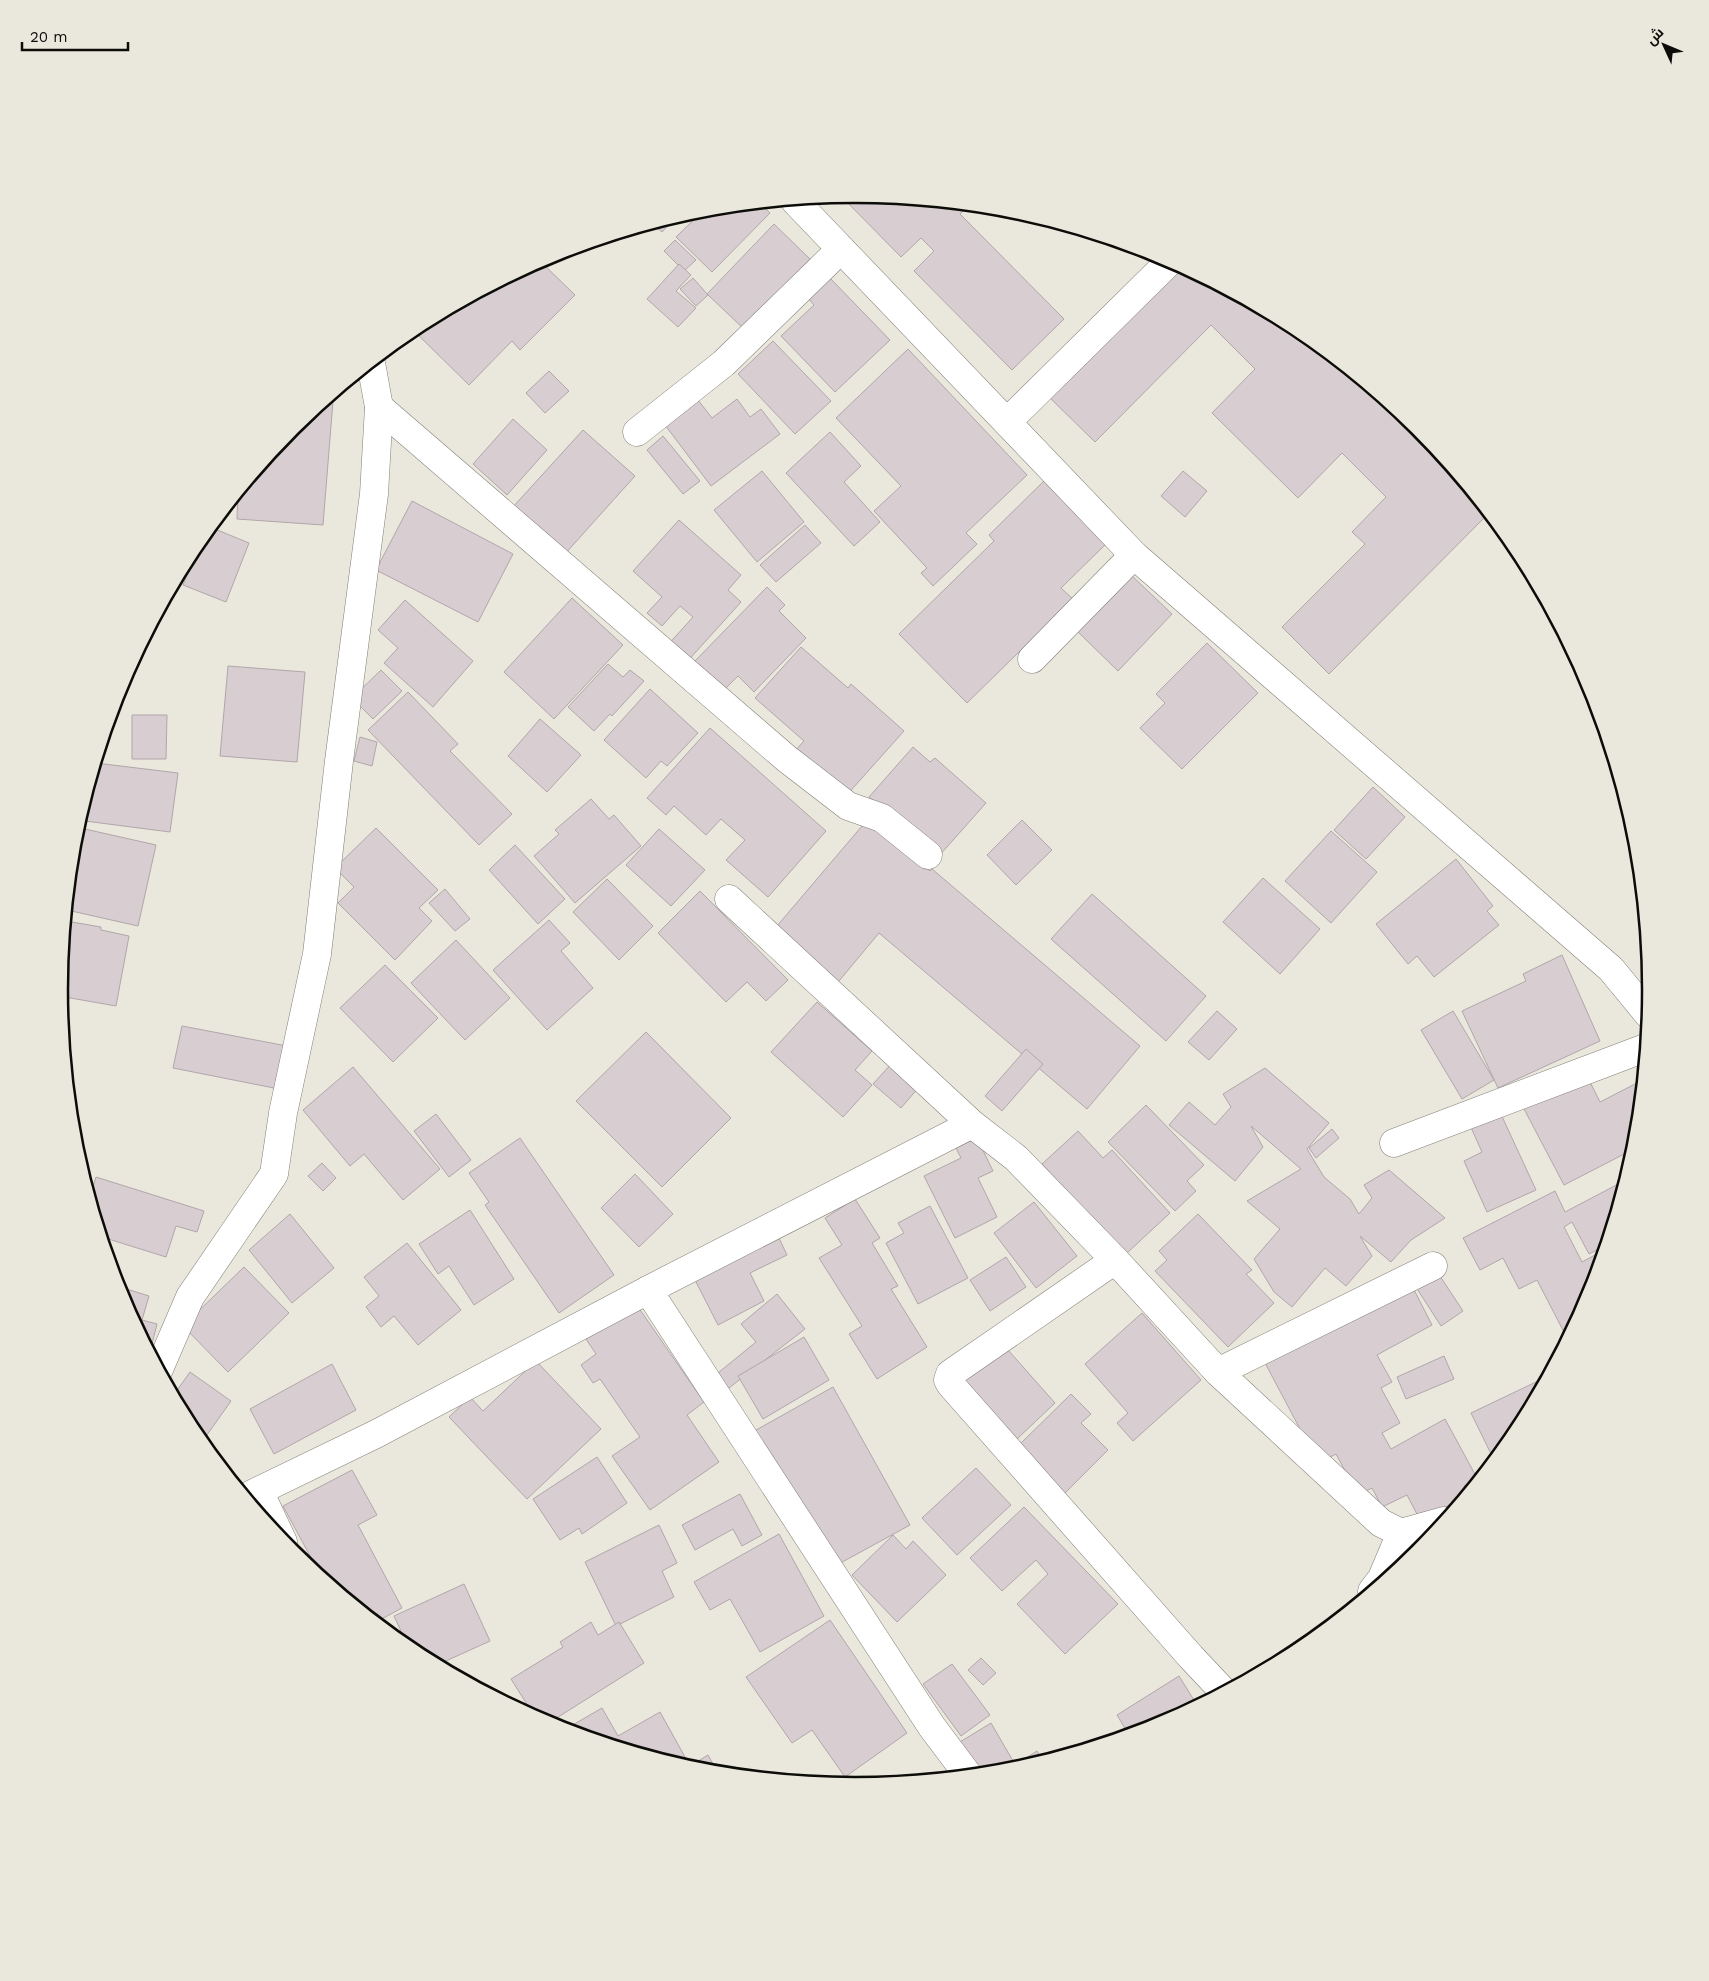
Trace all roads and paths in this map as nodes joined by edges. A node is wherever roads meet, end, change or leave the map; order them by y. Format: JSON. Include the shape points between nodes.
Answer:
{"nodes":[{"id":1,"x":800,"y":205,"type":"edge"},
{"id":2,"x":841,"y":249,"type":"junction"},
{"id":3,"x":1164,"y":267,"type":"edge"},
{"id":4,"x":372,"y":369,"type":"edge"},
{"id":5,"x":379,"y":407,"type":"junction"},
{"id":6,"x":1007,"y":422,"type":"junction"},
{"id":7,"x":637,"y":432,"type":"dead end"},
{"id":8,"x":1134,"y":555,"type":"junction"},
{"id":9,"x":1032,"y":659,"type":"dead end"},
{"id":10,"x":928,"y":855,"type":"dead end"},
{"id":11,"x":729,"y":899,"type":"dead end"},
{"id":12,"x":1641,"y":1006,"type":"edge"},
{"id":13,"x":1639,"y":1050,"type":"edge"},
{"id":14,"x":972,"y":1124,"type":"junction"},
{"id":15,"x":1394,"y":1143,"type":"dead end"},
{"id":16,"x":1115,"y":1260,"type":"junction"},
{"id":17,"x":1433,"y":1266,"type":"dead end"},
{"id":18,"x":648,"y":1290,"type":"junction"},
{"id":19,"x":162,"y":1363,"type":"edge"},
{"id":20,"x":1218,"y":1372,"type":"junction"},
{"id":21,"x":253,"y":1494,"type":"edge"},
{"id":22,"x":261,"y":1506,"type":"edge"},
{"id":23,"x":1432,"y":1524,"type":"edge"},
{"id":24,"x":1401,"y":1533,"type":"junction"},
{"id":25,"x":1385,"y":1571,"type":"edge"},
{"id":26,"x":1220,"y":1687,"type":"edge"},
{"id":27,"x":964,"y":1770,"type":"edge"}],
"edges":[{"from":1,"to":2,"type":"street"},
{"from":2,"to":6,"type":"street"},
{"from":2,"to":7,"type":"street","via":[[724,363]]},
{"from":3,"to":6,"type":"street"},
{"from":4,"to":5,"type":"street"},
{"from":5,"to":10,"type":"street","via":[[787,759],[848,806],[882,818]]},
{"from":5,"to":19,"type":"street","via":[[374,494],[338,761],[317,954],[283,1113],[274,1174],[190,1297]]},
{"from":6,"to":8,"type":"street"},
{"from":8,"to":9,"type":"street"},
{"from":8,"to":12,"type":"street","via":[[1611,969]]},
{"from":11,"to":14,"type":"street"},
{"from":13,"to":15,"type":"street"},
{"from":14,"to":16,"type":"street","via":[[1016,1158]]},
{"from":14,"to":18,"type":"street"},
{"from":16,"to":20,"type":"street"},
{"from":16,"to":26,"type":"street","via":[[950,1374],[948,1380]]},
{"from":17,"to":20,"type":"street"},
{"from":18,"to":21,"type":"street","via":[[376,1434]]},
{"from":18,"to":27,"type":"street","via":[[932,1727]]},
{"from":20,"to":24,"type":"street","via":[[1382,1523]]},
{"from":21,"to":22,"type":"street"},
{"from":23,"to":24,"type":"street"},
{"from":24,"to":25,"type":"street"}]}
